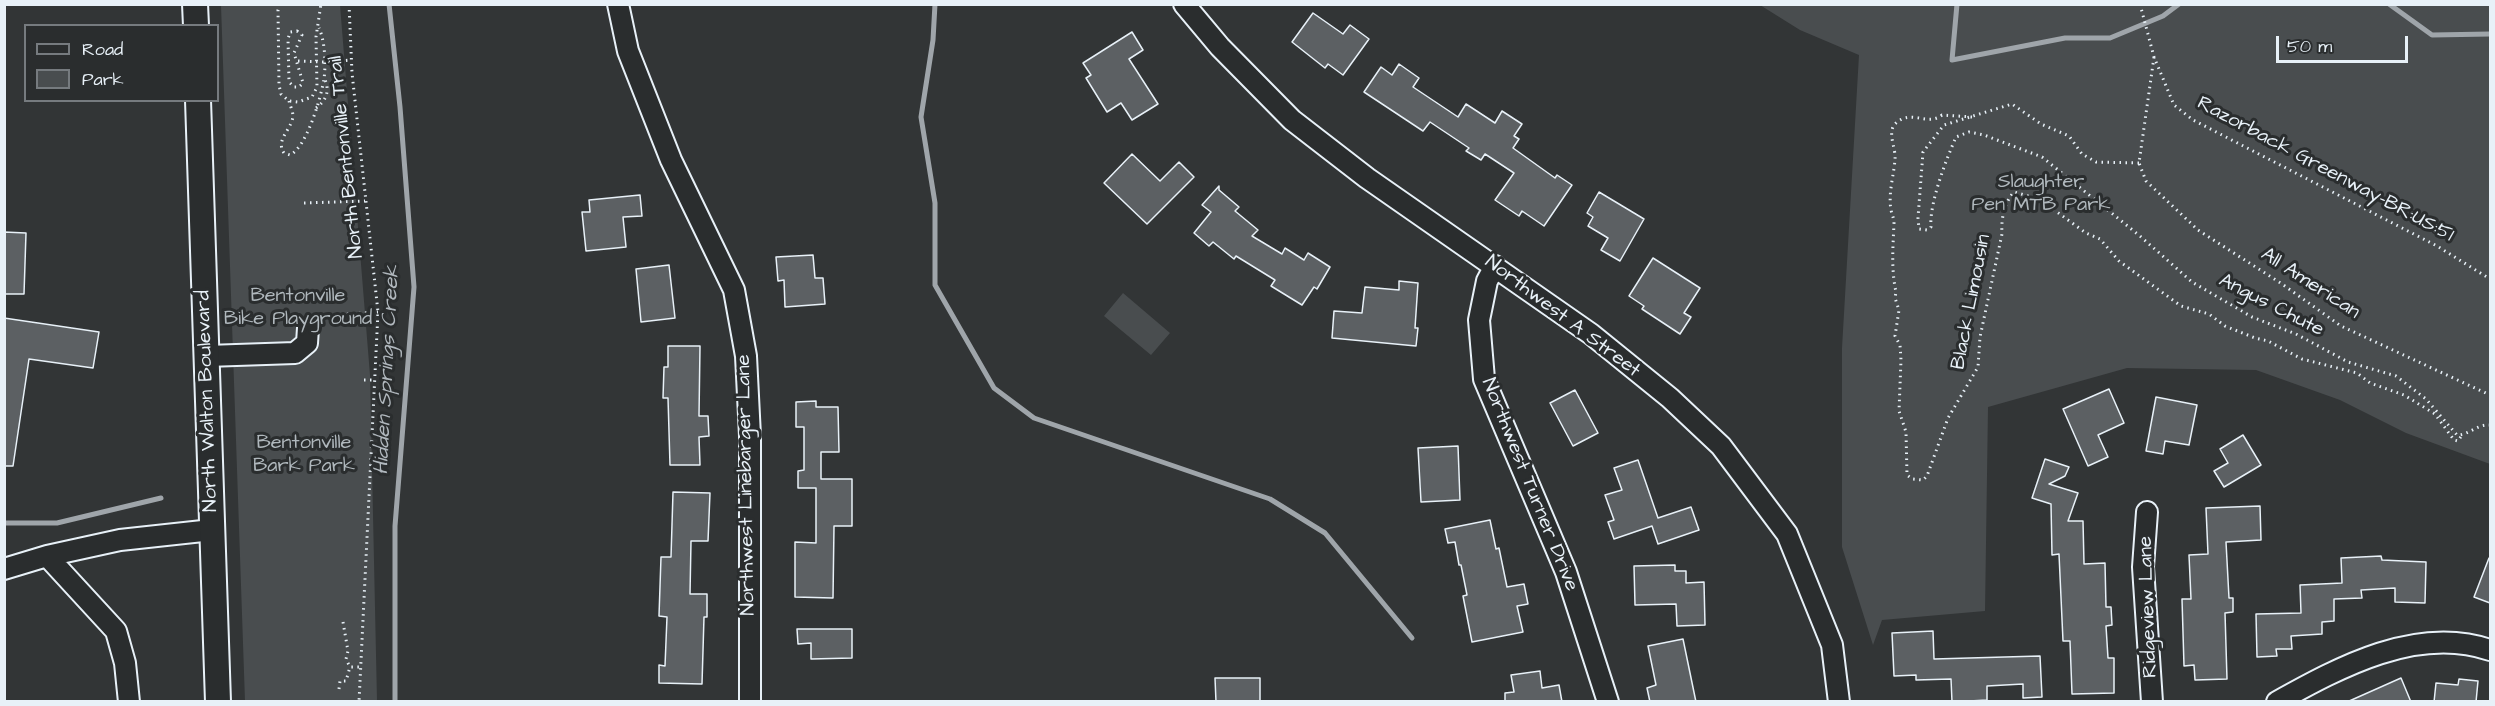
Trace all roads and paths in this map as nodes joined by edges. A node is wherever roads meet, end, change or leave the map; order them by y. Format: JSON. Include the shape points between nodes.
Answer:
{"nodes":[{"id":1,"x":195,"y":4,"type":"edge"},
{"id":2,"x":280,"y":4,"type":"edge"},
{"id":3,"x":321,"y":4,"type":"edge"},
{"id":4,"x":349,"y":4,"type":"edge"},
{"id":5,"x":618,"y":4,"type":"edge"},
{"id":6,"x":1184,"y":4,"type":"edge"},
{"id":7,"x":2140,"y":4,"type":"edge"},
{"id":8,"x":196,"y":24,"type":"edge"},
{"id":9,"x":318,"y":26,"type":"junction"},
{"id":10,"x":2154,"y":57,"type":"junction"},
{"id":11,"x":351,"y":60,"type":"junction"},
{"id":12,"x":297,"y":61,"type":"junction"},
{"id":13,"x":316,"y":62,"type":"junction"},
{"id":14,"x":327,"y":62,"type":"junction"},
{"id":15,"x":324,"y":79,"type":"junction"},
{"id":16,"x":198,"y":102,"type":"edge"},
{"id":17,"x":289,"y":102,"type":"junction"},
{"id":18,"x":315,"y":109,"type":"junction"},
{"id":19,"x":1972,"y":117,"type":"junction"},
{"id":20,"x":2139,"y":163,"type":"junction"},
{"id":21,"x":365,"y":201,"type":"junction"},
{"id":22,"x":304,"y":203,"type":"dead end"},
{"id":23,"x":1495,"y":266,"type":"junction"},
{"id":24,"x":2490,"y":279,"type":"edge"},
{"id":25,"x":378,"y":312,"type":"junction"},
{"id":26,"x":335,"y":315,"type":"dead end"},
{"id":27,"x":308,"y":328,"type":"dead end"},
{"id":28,"x":207,"y":356,"type":"junction"},
{"id":29,"x":364,"y":380,"type":"dead end"},
{"id":30,"x":375,"y":380,"type":"junction"},
{"id":31,"x":2490,"y":395,"type":"edge"},
{"id":32,"x":2490,"y":425,"type":"edge"},
{"id":33,"x":2462,"y":435,"type":"junction"},
{"id":34,"x":2147,"y":512,"type":"dead end"},
{"id":35,"x":212,"y":530,"type":"junction"},
{"id":36,"x":47,"y":556,"type":"junction"},
{"id":37,"x":4,"y":569,"type":"edge"},
{"id":38,"x":343,"y":622,"type":"dead end"},
{"id":39,"x":2490,"y":650,"type":"edge"},
{"id":40,"x":350,"y":667,"type":"junction"},
{"id":41,"x":360,"y":667,"type":"junction"},
{"id":42,"x":339,"y":689,"type":"dead end"},
{"id":43,"x":129,"y":702,"type":"edge"},
{"id":44,"x":218,"y":702,"type":"edge"},
{"id":45,"x":359,"y":702,"type":"edge"},
{"id":46,"x":750,"y":702,"type":"edge"},
{"id":47,"x":1608,"y":702,"type":"edge"},
{"id":48,"x":1839,"y":702,"type":"edge"},
{"id":49,"x":2152,"y":702,"type":"edge"},
{"id":50,"x":2277,"y":702,"type":"edge"}],
"edges":[{"from":1,"to":8,"type":"main road"},
{"from":2,"to":17,"type":"path","via":[[279,85]]},
{"from":3,"to":9,"type":"path"},
{"from":4,"to":11,"type":"path","name":"North Bentonville Trail"},
{"from":5,"to":46,"type":"street","name":"Northwest Linebarger Lane","via":[[628,51],[671,160],[734,290],[746,356],[750,436]]},
{"from":6,"to":23,"type":"street","name":"Northwest A Street","via":[[1292,120],[1367,178]]},
{"from":7,"to":10,"type":"path","name":"Razorback Greenway-BR:US:51"},
{"from":9,"to":13,"type":"path"},
{"from":9,"to":14,"type":"path"},
{"from":10,"to":20,"type":"path"},
{"from":10,"to":24,"type":"path","name":"Razorback Greenway-BR:US:51","via":[[2174,105],[2193,120],[2437,246]]},
{"from":11,"to":14,"type":"path"},
{"from":11,"to":21,"type":"path","name":"North Bentonville Trail"},
{"from":12,"to":12,"type":"path","via":[[295,48],[302,35],[297,31],[290,33],[288,39],[290,82],[294,87],[303,83]]},
{"from":12,"to":13,"type":"path"},
{"from":13,"to":14,"type":"path"},
{"from":13,"to":17,"type":"path","via":[[317,87],[312,97]]},
{"from":14,"to":15,"type":"path"},
{"from":15,"to":18,"type":"path"},
{"from":15,"to":18,"type":"path","via":[[325,98]]},
{"from":16,"to":28,"type":"main road","name":"North Walton Boulevard"},
{"from":17,"to":18,"type":"path","via":[[293,116],[282,145],[284,153],[290,155],[297,150]]},
{"from":19,"to":20,"type":"path","name":"Angus Chute","via":[[2012,104],[2041,124],[2069,136],[2082,154],[2096,162]]},
{"from":19,"to":33,"type":"path","name":"Angus Chute","via":[[1944,125],[1923,152],[1920,229],[1931,227],[1930,213],[1956,137],[1969,132],[1984,135],[2032,153],[2109,210],[2192,282],[2252,317],[2296,334],[2348,362],[2396,376],[2426,399],[2451,430]]},
{"from":19,"to":33,"type":"path","name":"Black Limousin","via":[[1942,115],[1926,120],[1907,116],[1894,125],[1891,133],[1896,148],[1891,210],[1895,298],[1899,310],[1895,336],[1901,350],[1899,411],[1906,432],[1907,475],[1912,479],[1923,480],[1927,476],[1947,418],[1978,367],[2001,222],[2014,192],[2039,199],[2100,239],[2119,261],[2181,306],[2209,314],[2225,326],[2268,341],[2302,359],[2357,373],[2434,414],[2454,440]]},
{"from":20,"to":31,"type":"path","name":"All American","via":[[2146,181],[2198,230],[2341,326]]},
{"from":21,"to":22,"type":"path"},
{"from":21,"to":25,"type":"path","name":"North Bentonville Trail"},
{"from":23,"to":47,"type":"street","name":"Northwest Turner Drive","via":[[1487,281],[1479,320],[1484,379],[1566,572]]},
{"from":23,"to":48,"type":"street","name":"Northwest A Street","via":[[1600,341],[1721,446],[1787,534],[1832,645]]},
{"from":25,"to":26,"type":"path"},
{"from":25,"to":30,"type":"path","name":"North Bentonville Trail"},
{"from":27,"to":28,"type":"street","via":[[307,343],[295,353]]},
{"from":28,"to":35,"type":"main road","name":"North Walton Boulevard"},
{"from":29,"to":30,"type":"path"},
{"from":30,"to":41,"type":"path","name":"North Bentonville Trail"},
{"from":32,"to":33,"type":"path","via":[[2474,427]]},
{"from":34,"to":49,"type":"street","name":"Ridgeview Lane","via":[[2143,567]]},
{"from":35,"to":36,"type":"street","via":[[120,540]]},
{"from":35,"to":44,"type":"main road","name":"North Walton Boulevard"},
{"from":36,"to":37,"type":"street"},
{"from":36,"to":43,"type":"street","via":[[116,631],[125,663]]},
{"from":38,"to":40,"type":"path"},
{"from":39,"to":50,"type":"street","via":[[2474,645],[2412,644],[2360,660]]},
{"from":40,"to":41,"type":"path"},
{"from":40,"to":42,"type":"path"},
{"from":41,"to":45,"type":"path","name":"North Bentonville Trail"}]}
